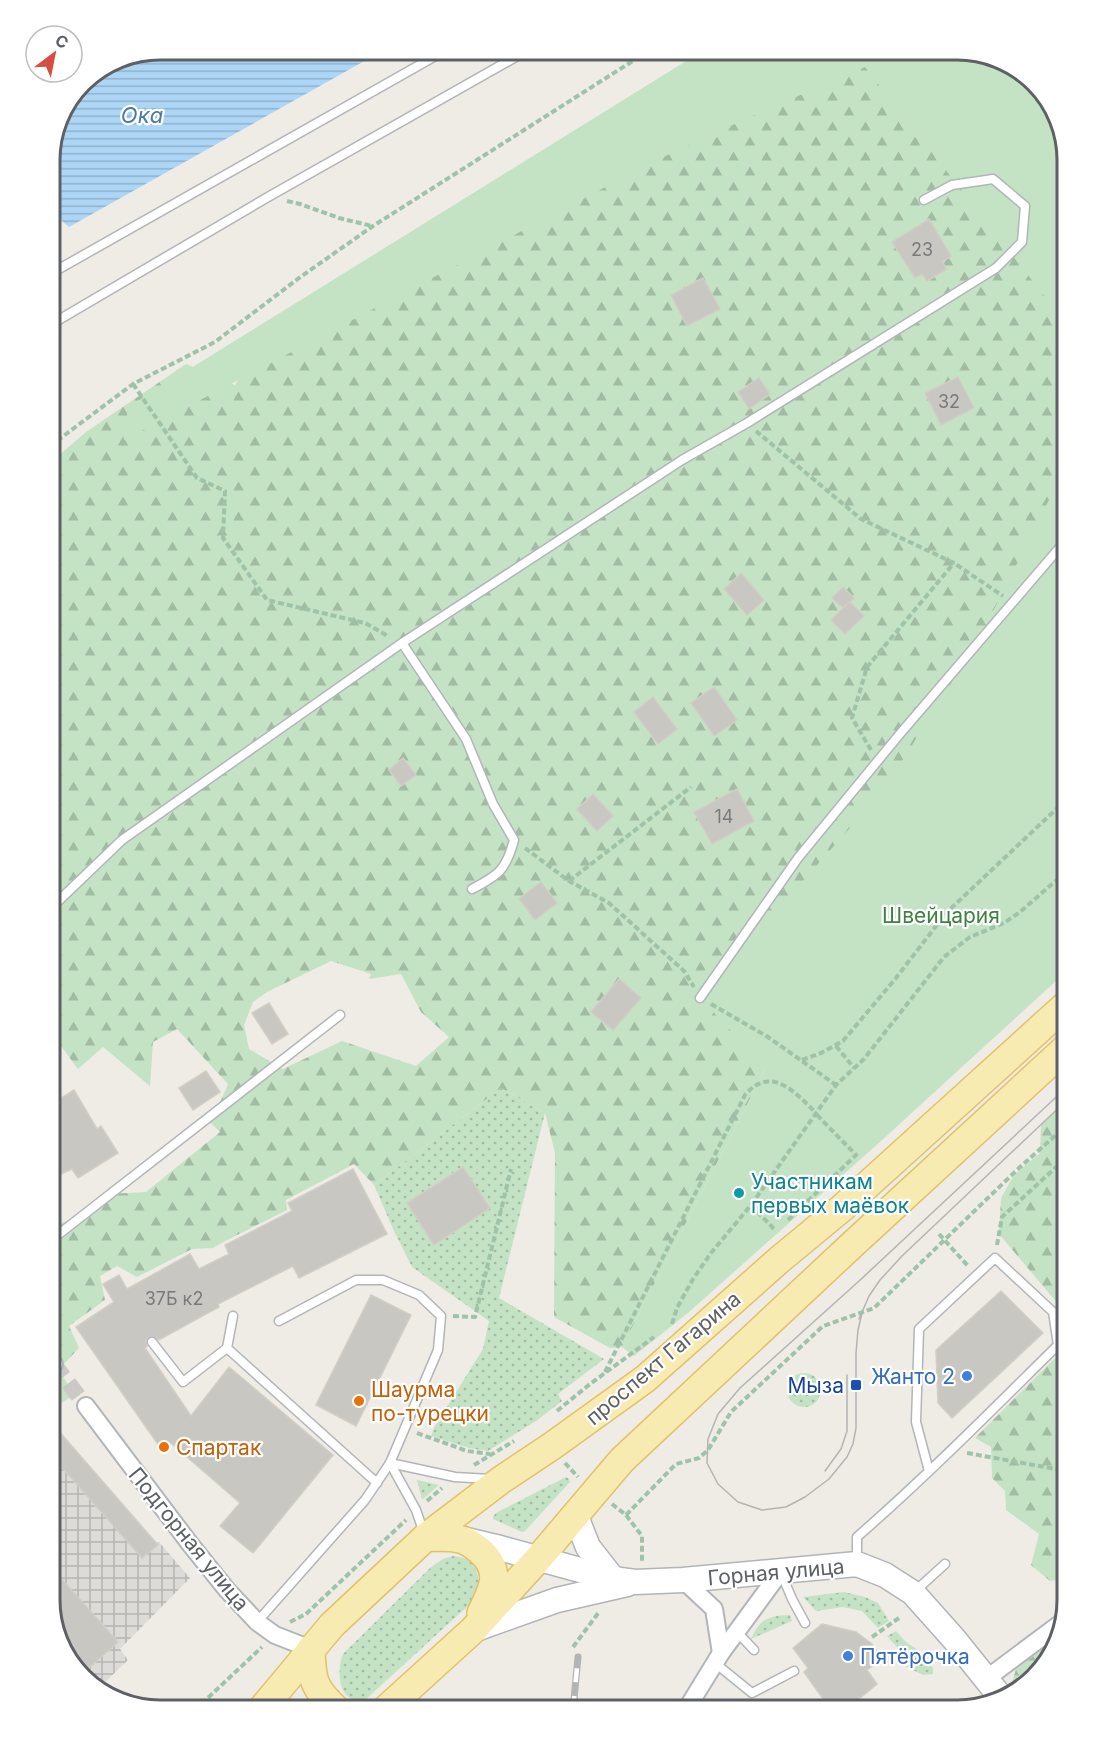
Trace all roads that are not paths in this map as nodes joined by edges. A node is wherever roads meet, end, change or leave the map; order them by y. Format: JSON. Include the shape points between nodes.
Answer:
{"nodes":[{"id":1,"x":428,"y":60,"type":"edge"},
{"id":2,"x":510,"y":60,"type":"edge"},
{"id":3,"x":924,"y":200,"type":"dead end"},
{"id":4,"x":60,"y":268,"type":"edge"},
{"id":5,"x":60,"y":319,"type":"edge"},
{"id":6,"x":1057,"y":551,"type":"edge"},
{"id":7,"x":402,"y":643,"type":"junction"},
{"id":8,"x":472,"y":889,"type":"dead end"},
{"id":9,"x":60,"y":899,"type":"edge"},
{"id":10,"x":700,"y":998,"type":"road end"},
{"id":11,"x":1057,"y":1014,"type":"edge"},
{"id":12,"x":340,"y":1015,"type":"dead end"},
{"id":13,"x":1057,"y":1057,"type":"edge"},
{"id":14,"x":60,"y":1233,"type":"edge"},
{"id":15,"x":233,"y":1316,"type":"dead end"},
{"id":16,"x":279,"y":1322,"type":"dead end"},
{"id":17,"x":1057,"y":1339,"type":"edge"},
{"id":18,"x":152,"y":1342,"type":"dead end"},
{"id":19,"x":1057,"y":1347,"type":"edge"},
{"id":20,"x":227,"y":1348,"type":"junction"},
{"id":21,"x":86,"y":1406,"type":"tunnel mouth"},
{"id":22,"x":390,"y":1463,"type":"junction"},
{"id":23,"x":929,"y":1472,"type":"junction"},
{"id":24,"x":501,"y":1479,"type":"junction"},
{"id":25,"x":377,"y":1483,"type":"junction"},
{"id":26,"x":575,"y":1514,"type":"junction"},
{"id":27,"x":426,"y":1537,"type":"junction"},
{"id":28,"x":460,"y":1539,"type":"junction"},
{"id":29,"x":538,"y":1559,"type":"junction"},
{"id":30,"x":857,"y":1564,"type":"junction"},
{"id":31,"x":945,"y":1564,"type":"dead end"},
{"id":32,"x":781,"y":1571,"type":"junction"},
{"id":33,"x":683,"y":1580,"type":"junction"},
{"id":34,"x":624,"y":1581,"type":"junction"},
{"id":35,"x":913,"y":1593,"type":"junction"},
{"id":36,"x":256,"y":1622,"type":"junction"},
{"id":37,"x":805,"y":1623,"type":"dead end"},
{"id":38,"x":1053,"y":1629,"type":"edge"},
{"id":39,"x":473,"y":1630,"type":"junction"},
{"id":40,"x":737,"y":1632,"type":"junction"},
{"id":41,"x":311,"y":1649,"type":"junction"},
{"id":42,"x":754,"y":1650,"type":"dead end"},
{"id":43,"x":718,"y":1658,"type":"junction"},
{"id":44,"x":794,"y":1671,"type":"dead end"},
{"id":45,"x":986,"y":1679,"type":"junction"},
{"id":46,"x":996,"y":1692,"type":"edge"},
{"id":47,"x":269,"y":1700,"type":"edge"},
{"id":48,"x":326,"y":1700,"type":"edge"},
{"id":49,"x":396,"y":1700,"type":"edge"},
{"id":50,"x":692,"y":1700,"type":"edge"}],
"edges":[{"from":1,"to":4,"type":"lane"},
{"from":2,"to":5,"type":"lane"},
{"from":3,"to":7,"type":"lane","via":[[952,185],[993,179],[1026,206],[1022,242],[996,268],[682,460]]},
{"from":6,"to":10,"type":"lane","via":[[798,858]]},
{"from":7,"to":8,"type":"lane","via":[[466,739],[514,840],[508,861],[493,878]]},
{"from":7,"to":9,"type":"lane","via":[[122,840]]},
{"from":11,"to":24,"type":"main road","name":"проспект Гагарина","via":[[645,1379]]},
{"from":12,"to":14,"type":"lane"},
{"from":13,"to":26,"type":"main road","name":"проспект Гагарина","via":[[657,1425]]},
{"from":15,"to":20,"type":"lane"},
{"from":16,"to":22,"type":"lane","via":[[356,1280],[383,1280],[419,1295],[441,1316],[438,1350]]},
{"from":17,"to":23,"type":"lane","via":[[1053,1312],[995,1258],[919,1329],[916,1422]]},
{"from":18,"to":20,"type":"lane","via":[[183,1382]]},
{"from":19,"to":23,"type":"lane"},
{"from":20,"to":25,"type":"lane"},
{"from":21,"to":36,"type":"street","name":"Подгорная улица","via":[[226,1590]]},
{"from":22,"to":24,"type":"lane","via":[[455,1477]]},
{"from":22,"to":25,"type":"lane"},
{"from":22,"to":27,"type":"lane"},
{"from":23,"to":30,"type":"lane","via":[[857,1537]]},
{"from":24,"to":27,"type":"main road","name":"проспект Гагарина"},
{"from":25,"to":36,"type":"lane"},
{"from":26,"to":29,"type":"main road","name":"проспект Гагарина"},
{"from":26,"to":34,"type":"main road","via":[[588,1547]]},
{"from":27,"to":28,"type":"main road"},
{"from":27,"to":41,"type":"main road","name":"проспект Гагарина"},
{"from":28,"to":29,"type":"main road","name":"Горная улица"},
{"from":28,"to":39,"type":"main road","name":"проспект Гагарина","via":[[486,1556],[494,1570],[490,1595]]},
{"from":29,"to":34,"type":"main road","name":"Горная улица"},
{"from":29,"to":39,"type":"main road","name":"проспект Гагарина"},
{"from":30,"to":32,"type":"main road","name":"Горная улица"},
{"from":30,"to":35,"type":"main road","name":"Горная улица","via":[[885,1575]]},
{"from":31,"to":35,"type":"lane"},
{"from":32,"to":33,"type":"main road","name":"Горная улица"},
{"from":32,"to":37,"type":"lane"},
{"from":32,"to":40,"type":"street"},
{"from":33,"to":34,"type":"main road","name":"Горная улица"},
{"from":33,"to":43,"type":"street","via":[[714,1609]]},
{"from":34,"to":39,"type":"main road","name":"Горная улица"},
{"from":35,"to":45,"type":"main road","name":"Горная улица"},
{"from":36,"to":41,"type":"street","name":"Подгорная улица","via":[[275,1635]]},
{"from":38,"to":45,"type":"street"},
{"from":39,"to":49,"type":"main road","name":"проспект Гагарина"},
{"from":40,"to":42,"type":"lane"},
{"from":40,"to":43,"type":"street"},
{"from":41,"to":47,"type":"main road","name":"проспект Гагарина"},
{"from":41,"to":48,"type":"main road","via":[[312,1674]]},
{"from":43,"to":44,"type":"lane","via":[[752,1693]]},
{"from":43,"to":50,"type":"street"},
{"from":45,"to":46,"type":"main road","name":"Горная улица"}]}
